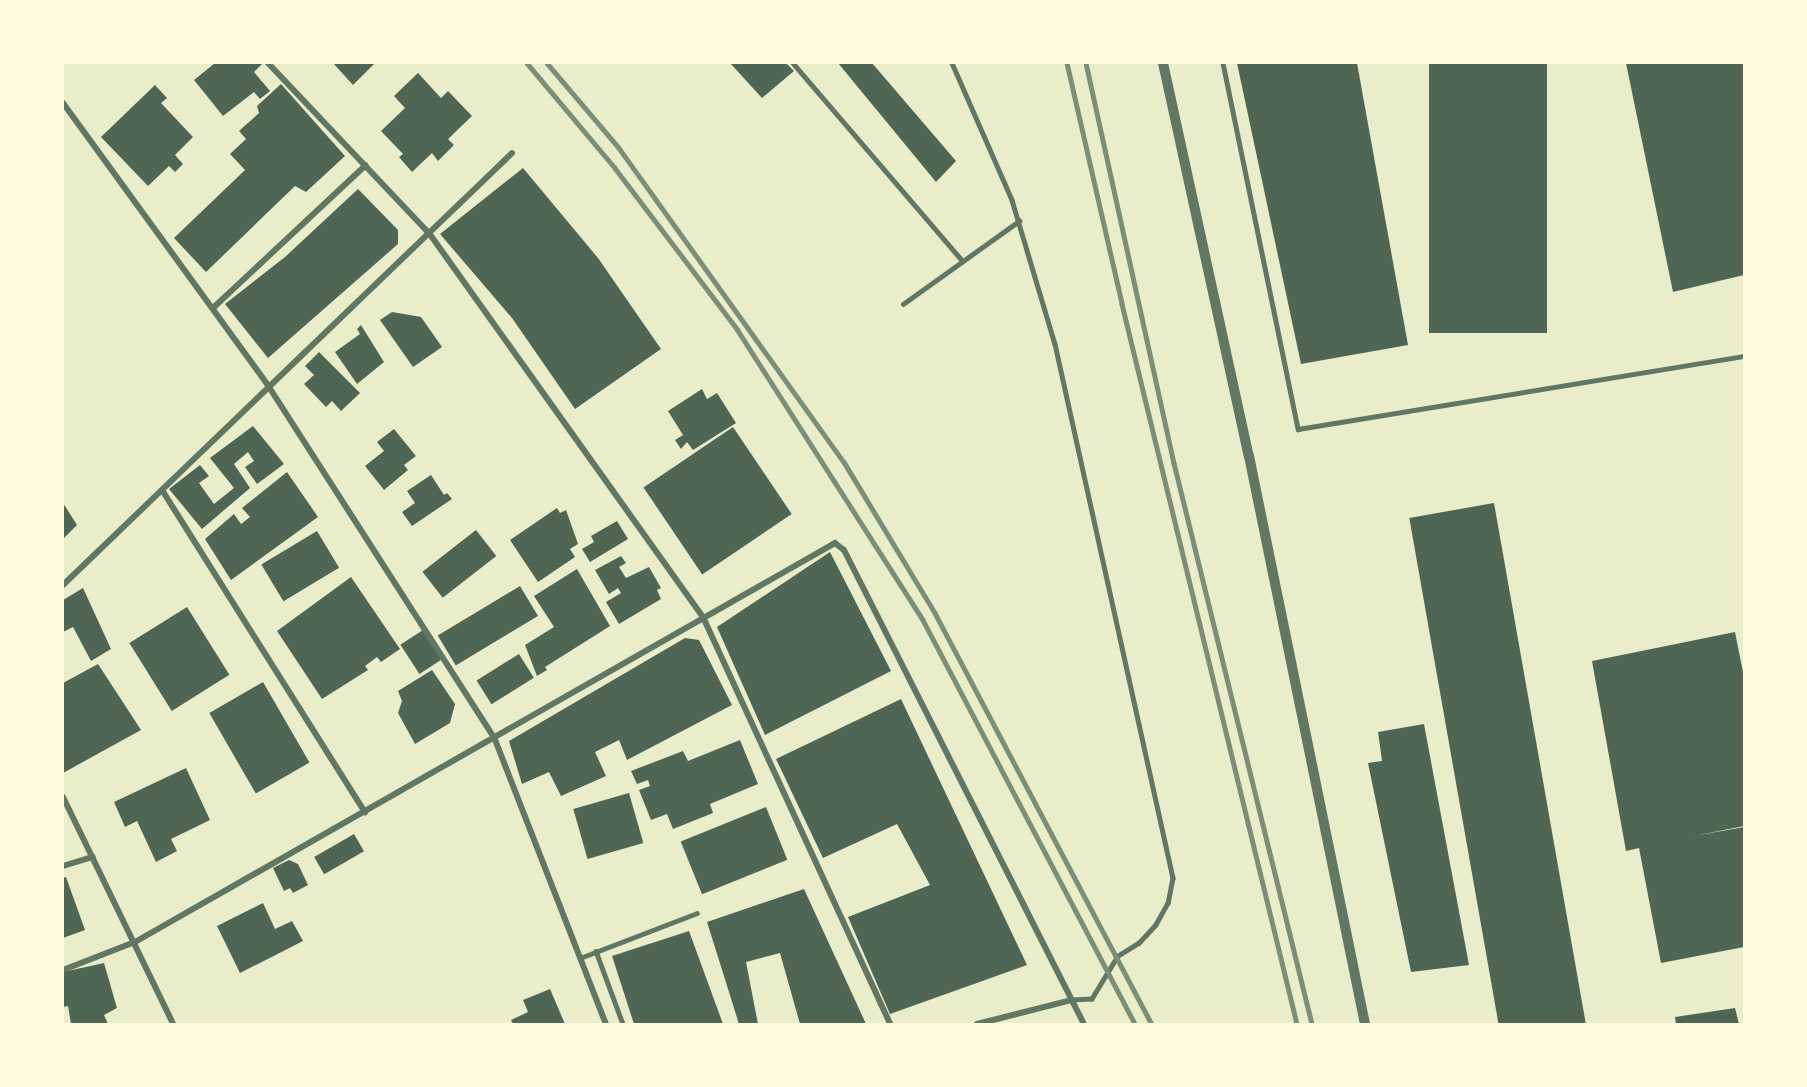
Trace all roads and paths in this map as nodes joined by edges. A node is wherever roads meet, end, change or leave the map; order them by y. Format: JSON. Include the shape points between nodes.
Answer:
{"nodes":[{"id":1,"x":268,"y":63,"type":"edge"},
{"id":2,"x":793,"y":63,"type":"edge"},
{"id":3,"x":952,"y":63,"type":"edge"},
{"id":4,"x":1163,"y":63,"type":"edge"},
{"id":5,"x":1223,"y":63,"type":"edge"},
{"id":6,"x":63,"y":103,"type":"edge"},
{"id":7,"x":512,"y":153,"type":"dead end"},
{"id":8,"x":366,"y":165,"type":"junction"},
{"id":9,"x":1019,"y":220,"type":"junction"},
{"id":10,"x":429,"y":233,"type":"junction"},
{"id":11,"x":963,"y":261,"type":"junction"},
{"id":12,"x":903,"y":304,"type":"dead end"},
{"id":13,"x":213,"y":308,"type":"junction"},
{"id":14,"x":1744,"y":357,"type":"edge"},
{"id":15,"x":269,"y":387,"type":"junction"},
{"id":16,"x":162,"y":490,"type":"junction"},
{"id":17,"x":63,"y":585,"type":"edge"},
{"id":18,"x":703,"y":616,"type":"junction"},
{"id":19,"x":494,"y":737,"type":"junction"},
{"id":20,"x":63,"y":797,"type":"edge"},
{"id":21,"x":365,"y":812,"type":"junction"},
{"id":22,"x":93,"y":857,"type":"junction"},
{"id":23,"x":63,"y":866,"type":"edge"},
{"id":24,"x":697,"y":913,"type":"dead end"},
{"id":25,"x":135,"y":942,"type":"junction"},
{"id":26,"x":596,"y":951,"type":"junction"},
{"id":27,"x":580,"y":957,"type":"junction"},
{"id":28,"x":63,"y":970,"type":"edge"},
{"id":29,"x":1072,"y":1000,"type":"junction"},
{"id":30,"x":173,"y":1024,"type":"edge"},
{"id":31,"x":606,"y":1024,"type":"edge"},
{"id":32,"x":622,"y":1024,"type":"edge"},
{"id":33,"x":890,"y":1024,"type":"edge"},
{"id":34,"x":977,"y":1024,"type":"edge"},
{"id":35,"x":1084,"y":1024,"type":"edge"},
{"id":36,"x":1365,"y":1024,"type":"edge"}],
"edges":[{"from":1,"to":8,"type":"street"},
{"from":2,"to":11,"type":"lane"},
{"from":3,"to":9,"type":"lane"},
{"from":4,"to":36,"type":"street"},
{"from":5,"to":14,"type":"lane","via":[[1298,429]]},
{"from":6,"to":13,"type":"street"},
{"from":7,"to":10,"type":"street"},
{"from":8,"to":10,"type":"street"},
{"from":8,"to":13,"type":"street"},
{"from":9,"to":11,"type":"lane"},
{"from":9,"to":29,"type":"lane","via":[[1056,344],[1173,878],[1168,903],[1156,925],[1139,943],[1118,956],[1092,999]]},
{"from":10,"to":15,"type":"street"},
{"from":10,"to":18,"type":"street"},
{"from":11,"to":12,"type":"lane"},
{"from":13,"to":15,"type":"street"},
{"from":15,"to":16,"type":"street"},
{"from":15,"to":19,"type":"street"},
{"from":16,"to":17,"type":"street"},
{"from":16,"to":21,"type":"street"},
{"from":18,"to":19,"type":"street"},
{"from":18,"to":29,"type":"street","via":[[827,545],[835,543],[844,550]]},
{"from":18,"to":33,"type":"street"},
{"from":19,"to":21,"type":"street"},
{"from":19,"to":27,"type":"street"},
{"from":20,"to":22,"type":"street"},
{"from":21,"to":25,"type":"street"},
{"from":22,"to":23,"type":"street"},
{"from":22,"to":25,"type":"street"},
{"from":24,"to":26,"type":"lane"},
{"from":25,"to":28,"type":"street"},
{"from":25,"to":30,"type":"street"},
{"from":26,"to":27,"type":"lane"},
{"from":26,"to":32,"type":"lane"},
{"from":27,"to":31,"type":"street"},
{"from":29,"to":34,"type":"street"},
{"from":29,"to":35,"type":"street"}]}
